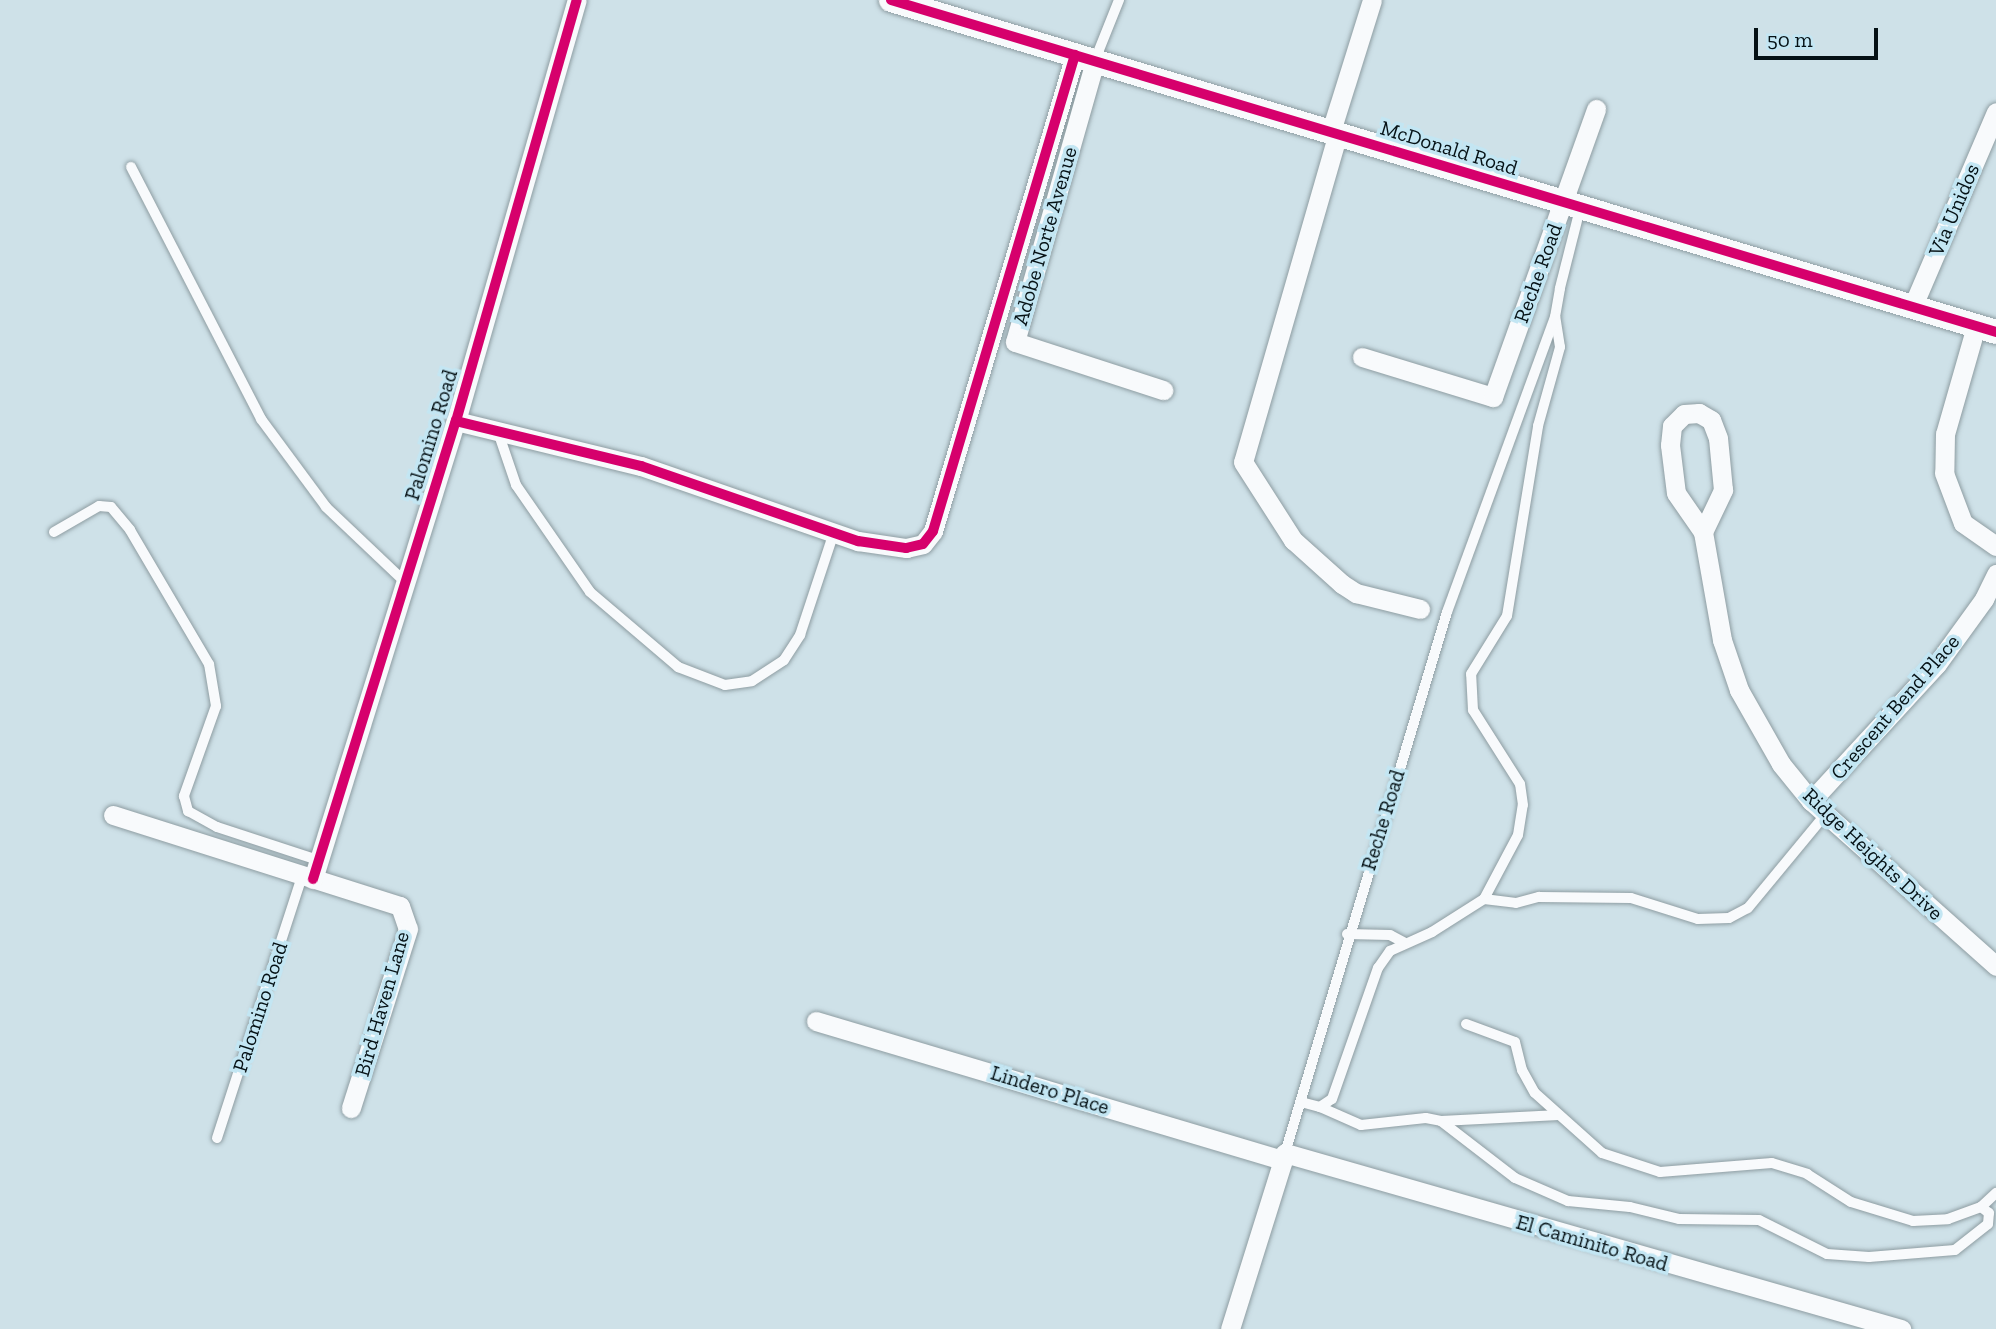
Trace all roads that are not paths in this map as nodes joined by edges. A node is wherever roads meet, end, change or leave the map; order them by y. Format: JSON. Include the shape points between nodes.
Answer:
{"nodes":[{"id":1,"x":577,"y":0,"type":"edge"},
{"id":2,"x":891,"y":0,"type":"edge"},
{"id":3,"x":1119,"y":0,"type":"edge"},
{"id":4,"x":1372,"y":0,"type":"edge"},
{"id":5,"x":1085,"y":58,"type":"junction"},
{"id":6,"x":1596,"y":109,"type":"dead end"},
{"id":7,"x":1996,"y":112,"type":"edge"},
{"id":8,"x":1335,"y":132,"type":"junction"},
{"id":9,"x":131,"y":167,"type":"dead end"},
{"id":10,"x":1572,"y":206,"type":"junction"},
{"id":11,"x":1912,"y":309,"type":"junction"},
{"id":12,"x":1555,"y":317,"type":"junction"},
{"id":13,"x":1986,"y":329,"type":"edge"},
{"id":14,"x":1362,"y":357,"type":"dead end"},
{"id":15,"x":1163,"y":390,"type":"dead end"},
{"id":16,"x":456,"y":421,"type":"junction"},
{"id":17,"x":498,"y":431,"type":"junction"},
{"id":18,"x":54,"y":532,"type":"dead end"},
{"id":19,"x":1703,"y":532,"type":"junction"},
{"id":20,"x":833,"y":535,"type":"junction"},
{"id":21,"x":1996,"y":546,"type":"edge"},
{"id":22,"x":1996,"y":574,"type":"edge"},
{"id":23,"x":406,"y":583,"type":"junction"},
{"id":24,"x":1420,"y":609,"type":"dead end"},
{"id":25,"x":1818,"y":808,"type":"junction"},
{"id":26,"x":113,"y":815,"type":"dead end"},
{"id":27,"x":318,"y":860,"type":"junction"},
{"id":28,"x":308,"y":878,"type":"junction"},
{"id":29,"x":1484,"y":899,"type":"junction"},
{"id":30,"x":1347,"y":934,"type":"junction"},
{"id":31,"x":1405,"y":943,"type":"junction"},
{"id":32,"x":1996,"y":966,"type":"edge"},
{"id":33,"x":816,"y":1021,"type":"dead end"},
{"id":34,"x":1466,"y":1024,"type":"dead end"},
{"id":35,"x":1301,"y":1102,"type":"junction"},
{"id":36,"x":1320,"y":1107,"type":"junction"},
{"id":37,"x":351,"y":1108,"type":"dead end"},
{"id":38,"x":1559,"y":1115,"type":"junction"},
{"id":39,"x":1441,"y":1121,"type":"junction"},
{"id":40,"x":217,"y":1138,"type":"dead end"},
{"id":41,"x":1284,"y":1156,"type":"junction"},
{"id":42,"x":1996,"y":1193,"type":"edge"},
{"id":43,"x":1981,"y":1207,"type":"junction"},
{"id":44,"x":1230,"y":1329,"type":"edge"},
{"id":45,"x":1901,"y":1329,"type":"edge"}],
"edges":[{"from":1,"to":16,"type":"street","name":"Palomino Road"},
{"from":2,"to":5,"type":"street","name":"McDonald Road"},
{"from":3,"to":5,"type":"lane"},
{"from":4,"to":8,"type":"street"},
{"from":5,"to":8,"type":"street","name":"McDonald Road"},
{"from":5,"to":15,"type":"street","name":"Adobe Norte Avenue","via":[[1015,342]]},
{"from":5,"to":20,"type":"street","via":[[933,531],[923,544],[906,548]]},
{"from":6,"to":10,"type":"street","name":"Reche Road"},
{"from":7,"to":11,"type":"street","name":"Via Unidos"},
{"from":8,"to":10,"type":"street","name":"McDonald Road"},
{"from":8,"to":24,"type":"street","via":[[1243,462],[1293,540],[1342,584],[1356,593]]},
{"from":9,"to":23,"type":"lane","via":[[261,419],[326,507]]},
{"from":10,"to":11,"type":"street","name":"McDonald Road"},
{"from":10,"to":12,"type":"lane"},
{"from":10,"to":14,"type":"street","name":"Reche Road","via":[[1493,397]]},
{"from":11,"to":13,"type":"street","name":"McDonald Road"},
{"from":12,"to":29,"type":"lane","via":[[1560,346],[1538,426],[1507,616],[1479,657],[1470,683],[1473,710],[1520,783],[1523,805],[1518,835]]},
{"from":12,"to":30,"type":"lane","name":"Reche Road","via":[[1447,612]]},
{"from":13,"to":21,"type":"street","via":[[1944,434],[1944,473],[1964,523]]},
{"from":16,"to":17,"type":"street"},
{"from":16,"to":23,"type":"street","name":"Palomino Road"},
{"from":17,"to":20,"type":"street","via":[[641,466]]},
{"from":17,"to":20,"type":"lane","via":[[516,485],[590,593],[678,667],[725,685],[752,681],[784,660],[800,635]]},
{"from":18,"to":27,"type":"lane","via":[[99,506],[111,507],[130,530],[209,664],[216,706],[184,796],[188,811],[217,827]]},
{"from":19,"to":19,"type":"street","name":"Ridge Heights Drive","via":[[1676,493],[1672,426],[1684,414],[1699,413],[1711,420],[1718,438],[1723,490]]},
{"from":19,"to":25,"type":"street","name":"Ridge Heights Drive","via":[[1722,640],[1739,690],[1781,764]]},
{"from":22,"to":25,"type":"street","name":"Crescent Bend Place","via":[[1984,599],[1937,664]]},
{"from":23,"to":27,"type":"street","name":"Palomino Road"},
{"from":25,"to":29,"type":"lane","via":[[1748,908],[1729,918],[1698,919],[1631,898],[1539,897],[1516,903]]},
{"from":25,"to":32,"type":"street","name":"Ridge Heights Drive"},
{"from":26,"to":28,"type":"street"},
{"from":27,"to":28,"type":"street","name":"Palomino Road"},
{"from":28,"to":37,"type":"street","name":"Bird Haven Lane","via":[[400,906],[408,929]]},
{"from":28,"to":40,"type":"lane","name":"Palomino Road"},
{"from":29,"to":31,"type":"lane"},
{"from":30,"to":31,"type":"lane","via":[[1390,935]]},
{"from":30,"to":35,"type":"lane","name":"Reche Road"},
{"from":31,"to":36,"type":"lane","via":[[1390,951],[1378,968],[1339,1085]]},
{"from":33,"to":41,"type":"street","name":"Lindero Place"},
{"from":34,"to":38,"type":"lane","via":[[1515,1042],[1522,1070],[1535,1093]]},
{"from":35,"to":36,"type":"lane"},
{"from":35,"to":41,"type":"lane","name":"Reche Road"},
{"from":36,"to":39,"type":"lane","via":[[1361,1125],[1426,1118]]},
{"from":38,"to":39,"type":"lane"},
{"from":38,"to":43,"type":"lane","via":[[1602,1153],[1660,1172],[1772,1163],[1807,1174],[1851,1202],[1900,1218],[1948,1219]]},
{"from":39,"to":43,"type":"lane","via":[[1536,1191],[1584,1205],[1630,1207],[1679,1219],[1759,1220],[1827,1254],[1869,1257],[1955,1250],[1988,1224],[1989,1213]]},
{"from":41,"to":44,"type":"street","name":"Reche Road"},
{"from":41,"to":45,"type":"street","name":"El Caminito Road"},
{"from":42,"to":43,"type":"lane"}]}
